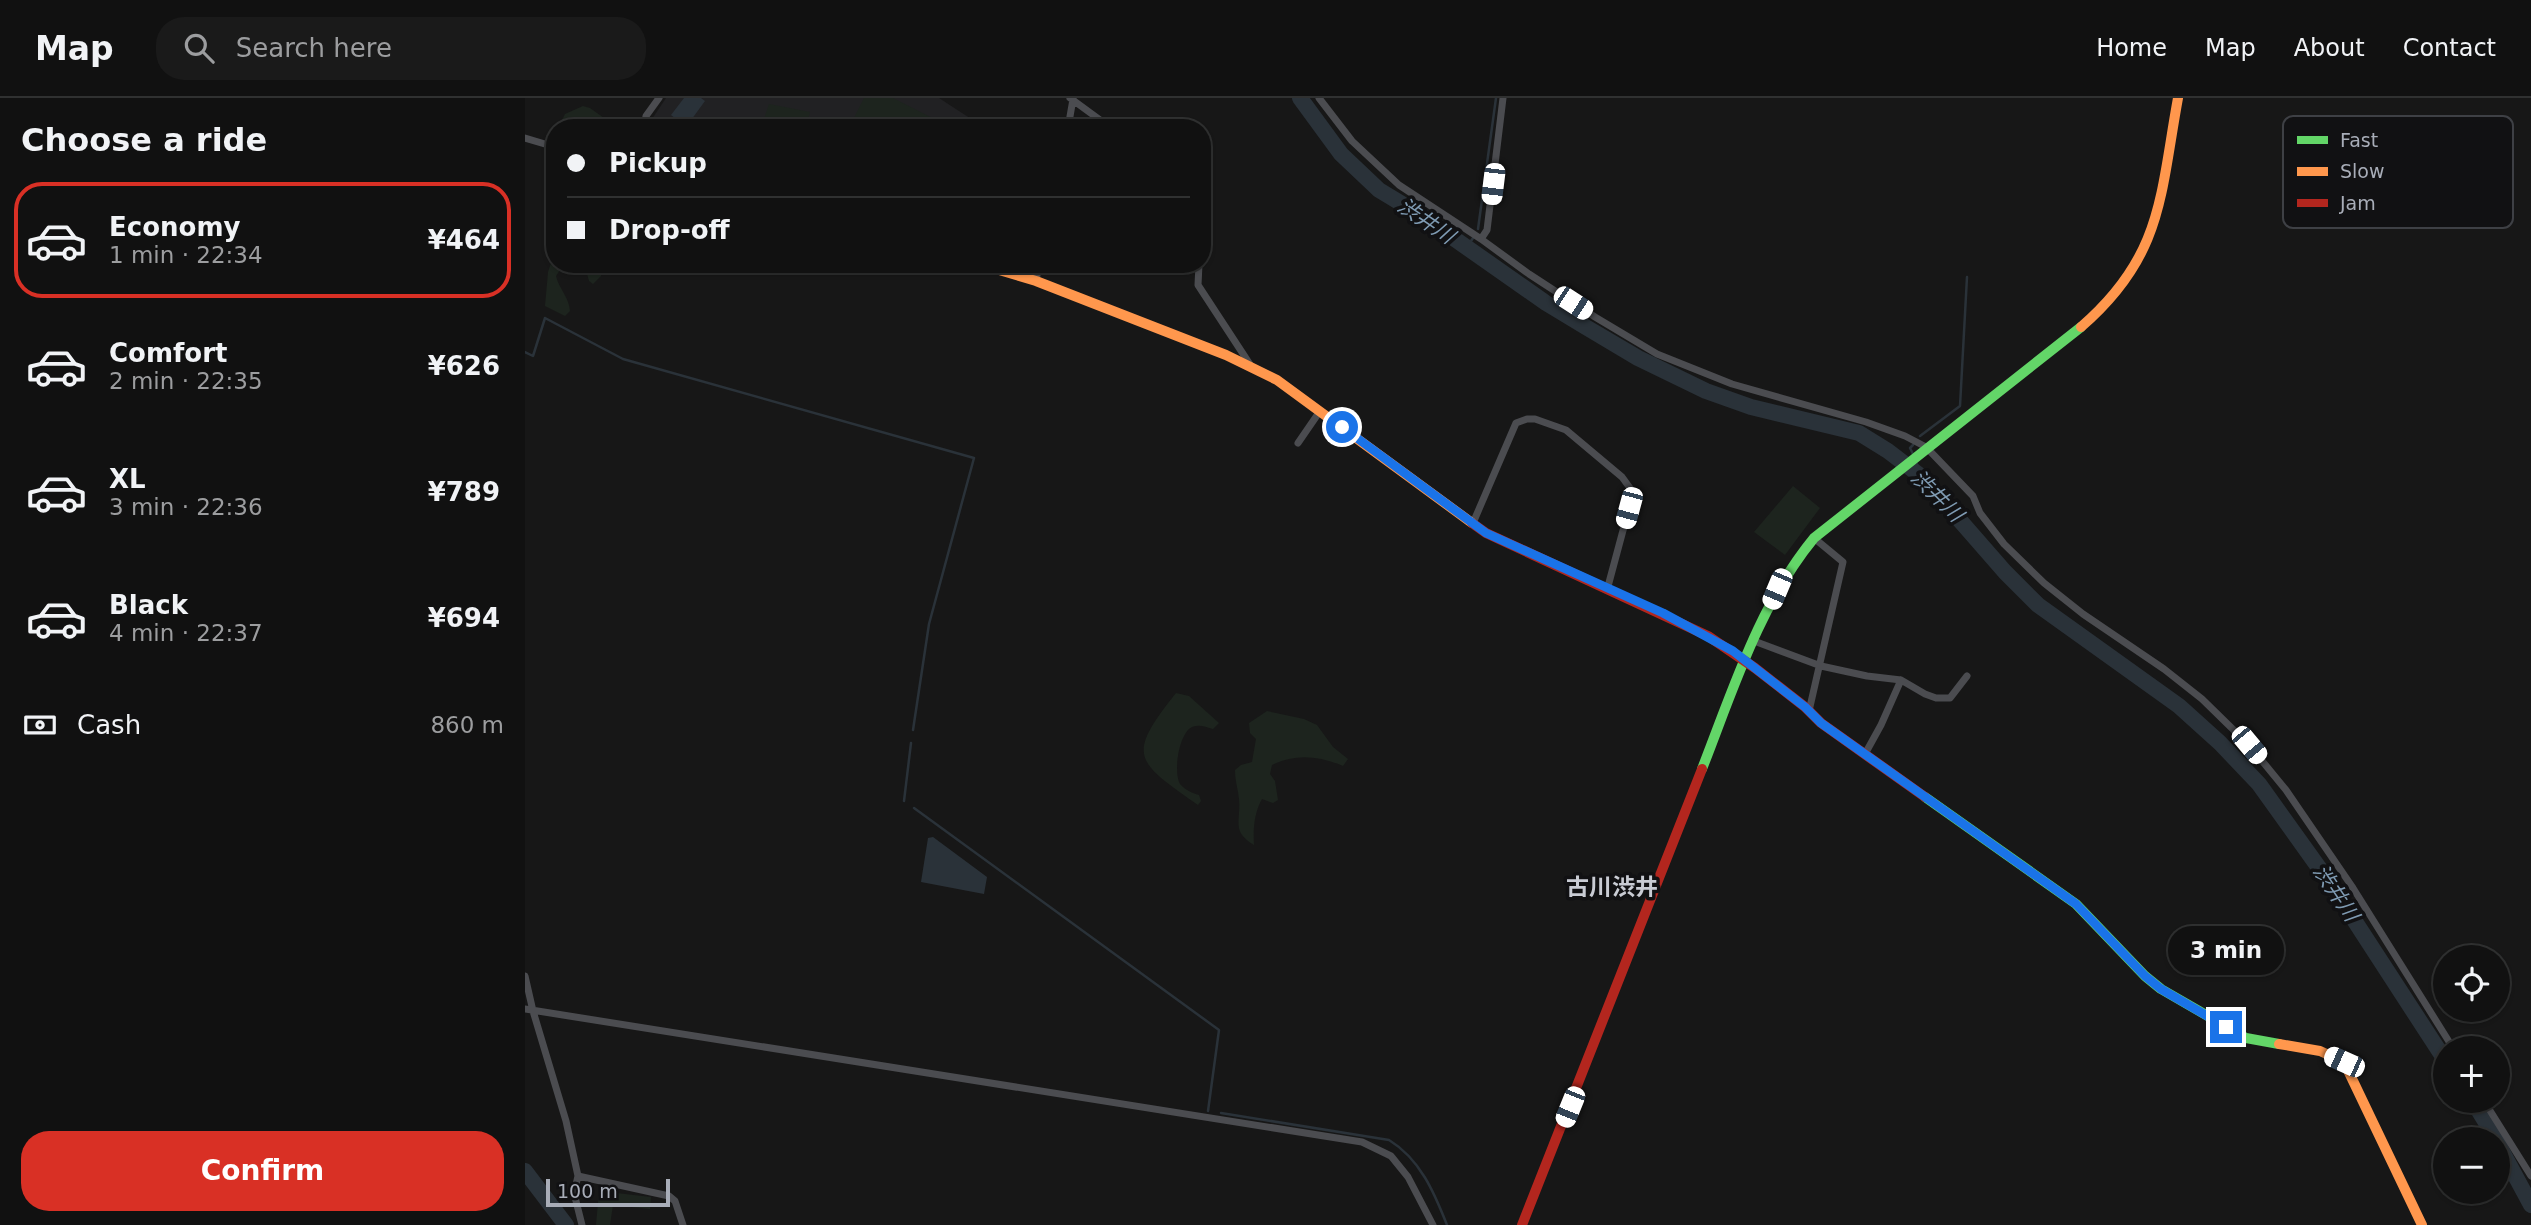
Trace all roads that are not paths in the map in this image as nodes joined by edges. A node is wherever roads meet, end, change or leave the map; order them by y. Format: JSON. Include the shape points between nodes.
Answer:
{"nodes":[{"id":1,"x":659,"y":98,"type":"edge"},
{"id":2,"x":1319,"y":98,"type":"edge"},
{"id":3,"x":1503,"y":98,"type":"edge"},
{"id":4,"x":2178,"y":98,"type":"edge"},
{"id":5,"x":1072,"y":99,"type":"edge"},
{"id":6,"x":646,"y":119,"type":"edge"},
{"id":7,"x":1069,"y":119,"type":"edge"},
{"id":8,"x":1099,"y":119,"type":"edge"},
{"id":9,"x":525,"y":138,"type":"edge"},
{"id":10,"x":546,"y":144,"type":"edge"},
{"id":11,"x":1482,"y":239,"type":"junction"},
{"id":12,"x":1009,"y":273,"type":"edge"},
{"id":13,"x":1037,"y":273,"type":"edge"},
{"id":14,"x":1199,"y":273,"type":"edge"},
{"id":15,"x":1036,"y":281,"type":"junction"},
{"id":16,"x":1252,"y":367,"type":"junction"},
{"id":17,"x":1320,"y":411,"type":"junction"},
{"id":18,"x":1298,"y":443,"type":"dead end"},
{"id":19,"x":1924,"y":449,"type":"junction"},
{"id":20,"x":1473,"y":523,"type":"junction"},
{"id":21,"x":1814,"y":538,"type":"junction"},
{"id":22,"x":1607,"y":590,"type":"junction"},
{"id":23,"x":1755,"y":641,"type":"junction"},
{"id":24,"x":1745,"y":660,"type":"junction"},
{"id":25,"x":1818,"y":665,"type":"junction"},
{"id":26,"x":1966,"y":676,"type":"dead end"},
{"id":27,"x":1901,"y":680,"type":"junction"},
{"id":28,"x":1809,"y":711,"type":"junction"},
{"id":29,"x":1865,"y":754,"type":"junction"},
{"id":30,"x":525,"y":976,"type":"edge"},
{"id":31,"x":529,"y":1010,"type":"edge"},
{"id":32,"x":2446,"y":1036,"type":"edge"},
{"id":33,"x":2491,"y":1113,"type":"edge"},
{"id":34,"x":578,"y":1176,"type":"junction"},
{"id":35,"x":2531,"y":1177,"type":"edge"},
{"id":36,"x":582,"y":1225,"type":"edge"},
{"id":37,"x":683,"y":1225,"type":"edge"},
{"id":38,"x":1433,"y":1225,"type":"edge"},
{"id":39,"x":1522,"y":1225,"type":"edge"},
{"id":40,"x":2422,"y":1225,"type":"edge"}],
"edges":[{"from":1,"to":6,"type":"street"},
{"from":2,"to":11,"type":"street","via":[[1352,141],[1399,186]]},
{"from":3,"to":11,"type":"street","via":[[1487,230]]},
{"from":4,"to":19,"type":"street","via":[[2157,215],[2131,274],[2083,325]]},
{"from":5,"to":7,"type":"street"},
{"from":5,"to":8,"type":"street"},
{"from":9,"to":10,"type":"street"},
{"from":11,"to":19,"type":"street","via":[[1657,354],[1732,384],[1866,422],[1905,436]]},
{"from":12,"to":15,"type":"street"},
{"from":13,"to":15,"type":"street"},
{"from":14,"to":16,"type":"street","via":[[1198,285]]},
{"from":15,"to":16,"type":"street"},
{"from":16,"to":17,"type":"street"},
{"from":17,"to":18,"type":"street"},
{"from":17,"to":20,"type":"street"},
{"from":19,"to":21,"type":"street"},
{"from":19,"to":32,"type":"street","via":[[1973,496],[2004,544],[2044,583],[2202,699],[2249,745],[2353,888]]},
{"from":20,"to":22,"type":"street","via":[[1508,545]]},
{"from":20,"to":22,"type":"street","via":[[1515,423],[1535,419],[1566,430],[1630,488]]},
{"from":21,"to":23,"type":"street","via":[[1777,589]]},
{"from":21,"to":25,"type":"street","via":[[1843,562]]},
{"from":22,"to":24,"type":"street","via":[[1663,613]]},
{"from":23,"to":24,"type":"street"},
{"from":23,"to":25,"type":"street"},
{"from":24,"to":28,"type":"street"},
{"from":24,"to":39,"type":"street"},
{"from":25,"to":27,"type":"street"},
{"from":25,"to":28,"type":"street"},
{"from":26,"to":27,"type":"street","via":[[1950,698],[1925,694]]},
{"from":27,"to":29,"type":"street"},
{"from":28,"to":29,"type":"street"},
{"from":29,"to":40,"type":"street","via":[[2076,904],[2161,989],[2246,1038],[2320,1051],[2344,1062]]},
{"from":30,"to":31,"type":"street"},
{"from":31,"to":34,"type":"street","via":[[566,1121]]},
{"from":31,"to":38,"type":"street","via":[[1362,1142],[1391,1156],[1408,1177]]},
{"from":33,"to":35,"type":"street"},
{"from":34,"to":36,"type":"street","via":[[574,1193]]},
{"from":34,"to":37,"type":"street","via":[[669,1196]]}]}
